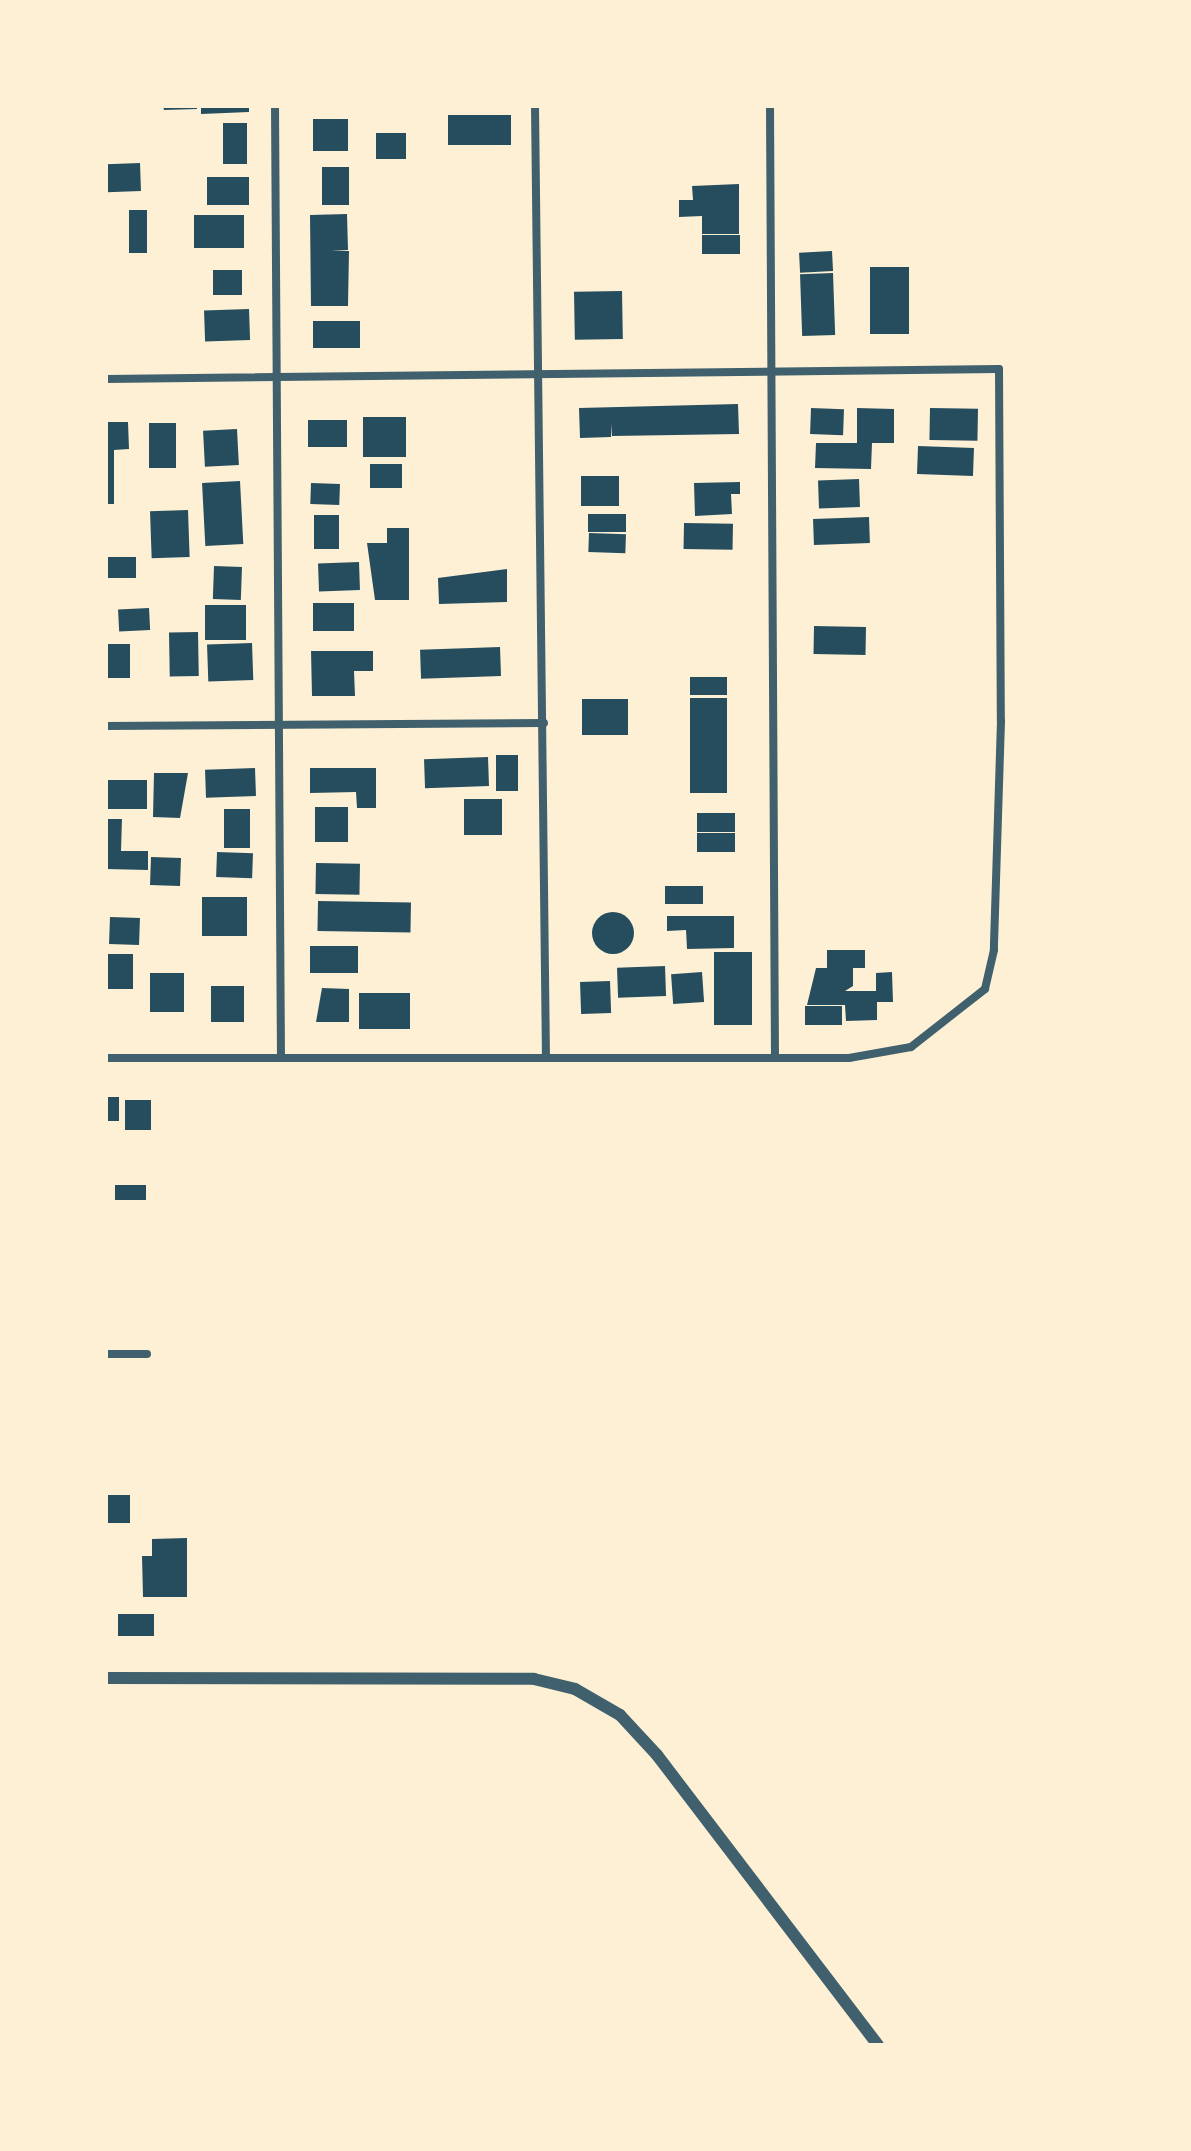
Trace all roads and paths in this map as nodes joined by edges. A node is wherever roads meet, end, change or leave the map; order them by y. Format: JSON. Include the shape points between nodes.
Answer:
{"nodes":[{"id":1,"x":275,"y":106,"type":"edge"},
{"id":2,"x":535,"y":106,"type":"edge"},
{"id":3,"x":770,"y":106,"type":"edge"},
{"id":4,"x":773,"y":372,"type":"junction"},
{"id":5,"x":539,"y":374,"type":"junction"},
{"id":6,"x":276,"y":377,"type":"junction"},
{"id":7,"x":106,"y":379,"type":"edge"},
{"id":8,"x":544,"y":723,"type":"junction"},
{"id":9,"x":279,"y":725,"type":"junction"},
{"id":10,"x":106,"y":726,"type":"edge"},
{"id":11,"x":106,"y":1058,"type":"edge"},
{"id":12,"x":281,"y":1058,"type":"junction"},
{"id":13,"x":546,"y":1058,"type":"junction"},
{"id":14,"x":775,"y":1058,"type":"junction"},
{"id":15,"x":106,"y":1354,"type":"edge"},
{"id":16,"x":147,"y":1354,"type":"dead end"},
{"id":17,"x":106,"y":1678,"type":"edge"},
{"id":18,"x":878,"y":2045,"type":"edge"}],
"edges":[{"from":1,"to":6,"type":"street"},
{"from":2,"to":5,"type":"street"},
{"from":3,"to":4,"type":"street"},
{"from":4,"to":5,"type":"street"},
{"from":4,"to":14,"type":"street"},
{"from":4,"to":14,"type":"street","via":[[999,369],[1001,721],[994,950],[985,989],[937,1034],[888,1055]]},
{"from":5,"to":6,"type":"street"},
{"from":5,"to":8,"type":"street"},
{"from":6,"to":7,"type":"street"},
{"from":6,"to":9,"type":"street"},
{"from":8,"to":9,"type":"street"},
{"from":8,"to":13,"type":"street"},
{"from":9,"to":10,"type":"street"},
{"from":9,"to":12,"type":"street"},
{"from":11,"to":12,"type":"street"},
{"from":12,"to":13,"type":"street"},
{"from":13,"to":14,"type":"street"},
{"from":15,"to":16,"type":"street"},
{"from":17,"to":18,"type":"street","via":[[534,1679],[575,1689],[620,1715],[657,1755]]}]}
